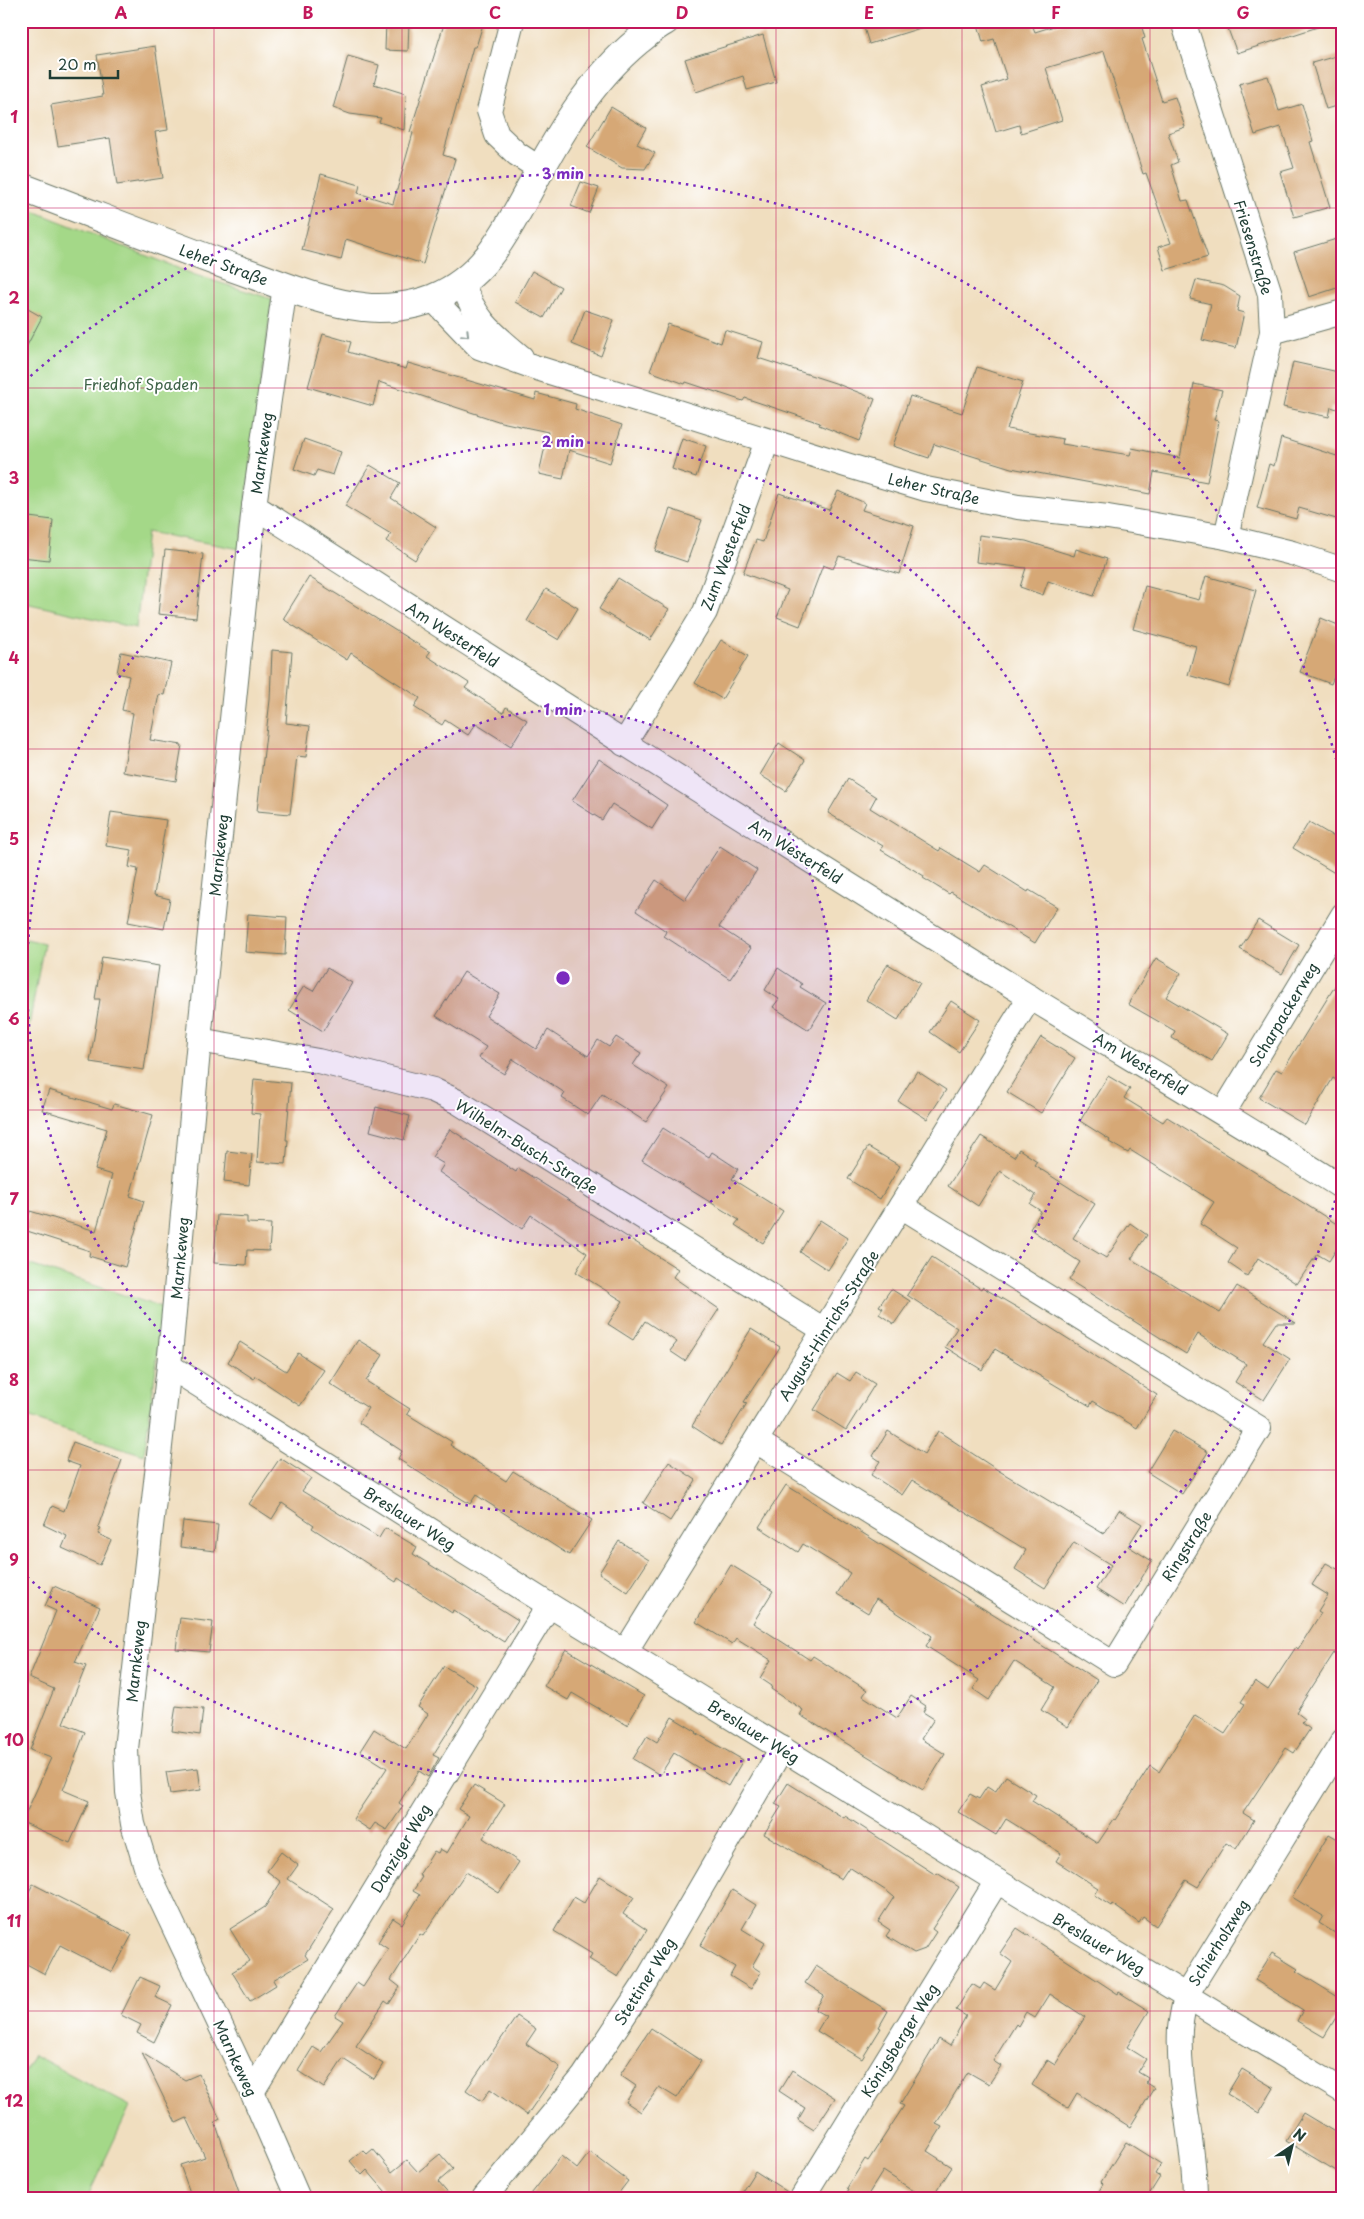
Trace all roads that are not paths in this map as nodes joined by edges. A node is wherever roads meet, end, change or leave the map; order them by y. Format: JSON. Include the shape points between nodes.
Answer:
{"nodes":[{"id":1,"x":512,"y":21,"type":"edge"},
{"id":2,"x":665,"y":21,"type":"edge"},
{"id":3,"x":1183,"y":21,"type":"edge"},
{"id":4,"x":540,"y":169,"type":"junction"},
{"id":5,"x":21,"y":187,"type":"edge"},
{"id":6,"x":462,"y":282,"type":"junction"},
{"id":7,"x":285,"y":286,"type":"junction"},
{"id":8,"x":433,"y":298,"type":"junction"},
{"id":9,"x":1343,"y":312,"type":"edge"},
{"id":10,"x":1272,"y":332,"type":"junction"},
{"id":11,"x":534,"y":367,"type":"junction"},
{"id":12,"x":768,"y":441,"type":"junction"},
{"id":13,"x":254,"y":506,"type":"junction"},
{"id":14,"x":1226,"y":537,"type":"junction"},
{"id":15,"x":1343,"y":570,"type":"edge"},
{"id":16,"x":624,"y":744,"type":"junction"},
{"id":17,"x":1343,"y":915,"type":"edge"},
{"id":18,"x":1030,"y":997,"type":"junction"},
{"id":19,"x":199,"y":1040,"type":"junction"},
{"id":20,"x":1224,"y":1112,"type":"junction"},
{"id":21,"x":1343,"y":1188,"type":"edge"},
{"id":22,"x":901,"y":1206,"type":"junction"},
{"id":23,"x":824,"y":1330,"type":"junction"},
{"id":24,"x":169,"y":1366,"type":"junction"},
{"id":25,"x":756,"y":1441,"type":"junction"},
{"id":26,"x":548,"y":1605,"type":"junction"},
{"id":27,"x":625,"y":1652,"type":"junction"},
{"id":28,"x":1343,"y":1742,"type":"edge"},
{"id":29,"x":782,"y":1748,"type":"junction"},
{"id":30,"x":997,"y":1882,"type":"junction"},
{"id":31,"x":1186,"y":1995,"type":"junction"},
{"id":32,"x":1343,"y":2091,"type":"edge"},
{"id":33,"x":252,"y":2092,"type":"junction"},
{"id":34,"x":298,"y":2198,"type":"edge"},
{"id":35,"x":484,"y":2198,"type":"edge"},
{"id":36,"x":802,"y":2198,"type":"edge"},
{"id":37,"x":1195,"y":2198,"type":"edge"}],
"edges":[{"from":1,"to":4,"type":"street","via":[[488,110],[497,135]]},
{"from":2,"to":4,"type":"street","via":[[623,53],[590,88]]},
{"from":3,"to":10,"type":"street","name":"Friesenstraße","via":[[1270,294]]},
{"from":4,"to":6,"type":"street","via":[[502,241]]},
{"from":5,"to":7,"type":"street","name":"Leher Straße","via":[[187,252]]},
{"from":6,"to":8,"type":"street","name":"Leher Straße"},
{"from":6,"to":11,"type":"street","name":"Leher Straße","via":[[470,304],[483,323]]},
{"from":7,"to":8,"type":"street","name":"Leher Straße","via":[[363,307],[396,307]]},
{"from":7,"to":13,"type":"street","name":"Marnkeweg"},
{"from":8,"to":11,"type":"street","name":"Leher Straße","one_way":true,"via":[[479,347]]},
{"from":9,"to":10,"type":"street"},
{"from":10,"to":14,"type":"street","name":"Friesenstraße"},
{"from":11,"to":12,"type":"street","name":"Leher Straße"},
{"from":12,"to":14,"type":"street","name":"Leher Straße","via":[[926,488],[1018,507]]},
{"from":12,"to":16,"type":"street","name":"Zum Westerfeld","via":[[705,612]]},
{"from":13,"to":16,"type":"street","name":"Am Westerfeld"},
{"from":13,"to":19,"type":"street","name":"Marnkeweg"},
{"from":14,"to":15,"type":"street","name":"Leher Straße","via":[[1292,553]]},
{"from":16,"to":18,"type":"street","name":"Am Westerfeld"},
{"from":17,"to":20,"type":"street","name":"Scharpackerweg"},
{"from":18,"to":20,"type":"street","name":"Am Westerfeld"},
{"from":18,"to":22,"type":"street","name":"August-Hinrichs-Straße"},
{"from":19,"to":23,"type":"street","name":"Wilhelm-Busch-Straße","via":[[318,1061],[433,1090],[458,1102]]},
{"from":19,"to":24,"type":"street","name":"Marnkeweg"},
{"from":20,"to":21,"type":"street","name":"Am Westerfeld"},
{"from":22,"to":23,"type":"street","name":"August-Hinrichs-Straße"},
{"from":22,"to":25,"type":"street","name":"Ringstraße","via":[[1259,1428],[1114,1664]]},
{"from":23,"to":25,"type":"street","name":"August-Hinrichs-Straße"},
{"from":24,"to":26,"type":"street","name":"Breslauer Weg"},
{"from":24,"to":33,"type":"street","name":"Marnkeweg","via":[[126,1749],[128,1792],[146,1870]]},
{"from":25,"to":27,"type":"street","name":"August-Hinrichs-Straße"},
{"from":26,"to":27,"type":"street","name":"Breslauer Weg"},
{"from":26,"to":33,"type":"street","name":"Danziger Weg"},
{"from":27,"to":29,"type":"street","name":"Breslauer Weg"},
{"from":28,"to":31,"type":"street","name":"Schierholzweg"},
{"from":29,"to":30,"type":"street","name":"Breslauer Weg"},
{"from":29,"to":35,"type":"street","name":"Stettiner Weg","via":[[646,1982],[584,2076]]},
{"from":30,"to":31,"type":"street","name":"Breslauer Weg"},
{"from":30,"to":36,"type":"street","name":"Königsberger Weg"},
{"from":31,"to":32,"type":"street","name":"Breslauer Weg"},
{"from":31,"to":37,"type":"street","name":"Schierholzweg","via":[[1180,2028],[1195,2169]]},
{"from":33,"to":34,"type":"street","name":"Marnkeweg"}]}
